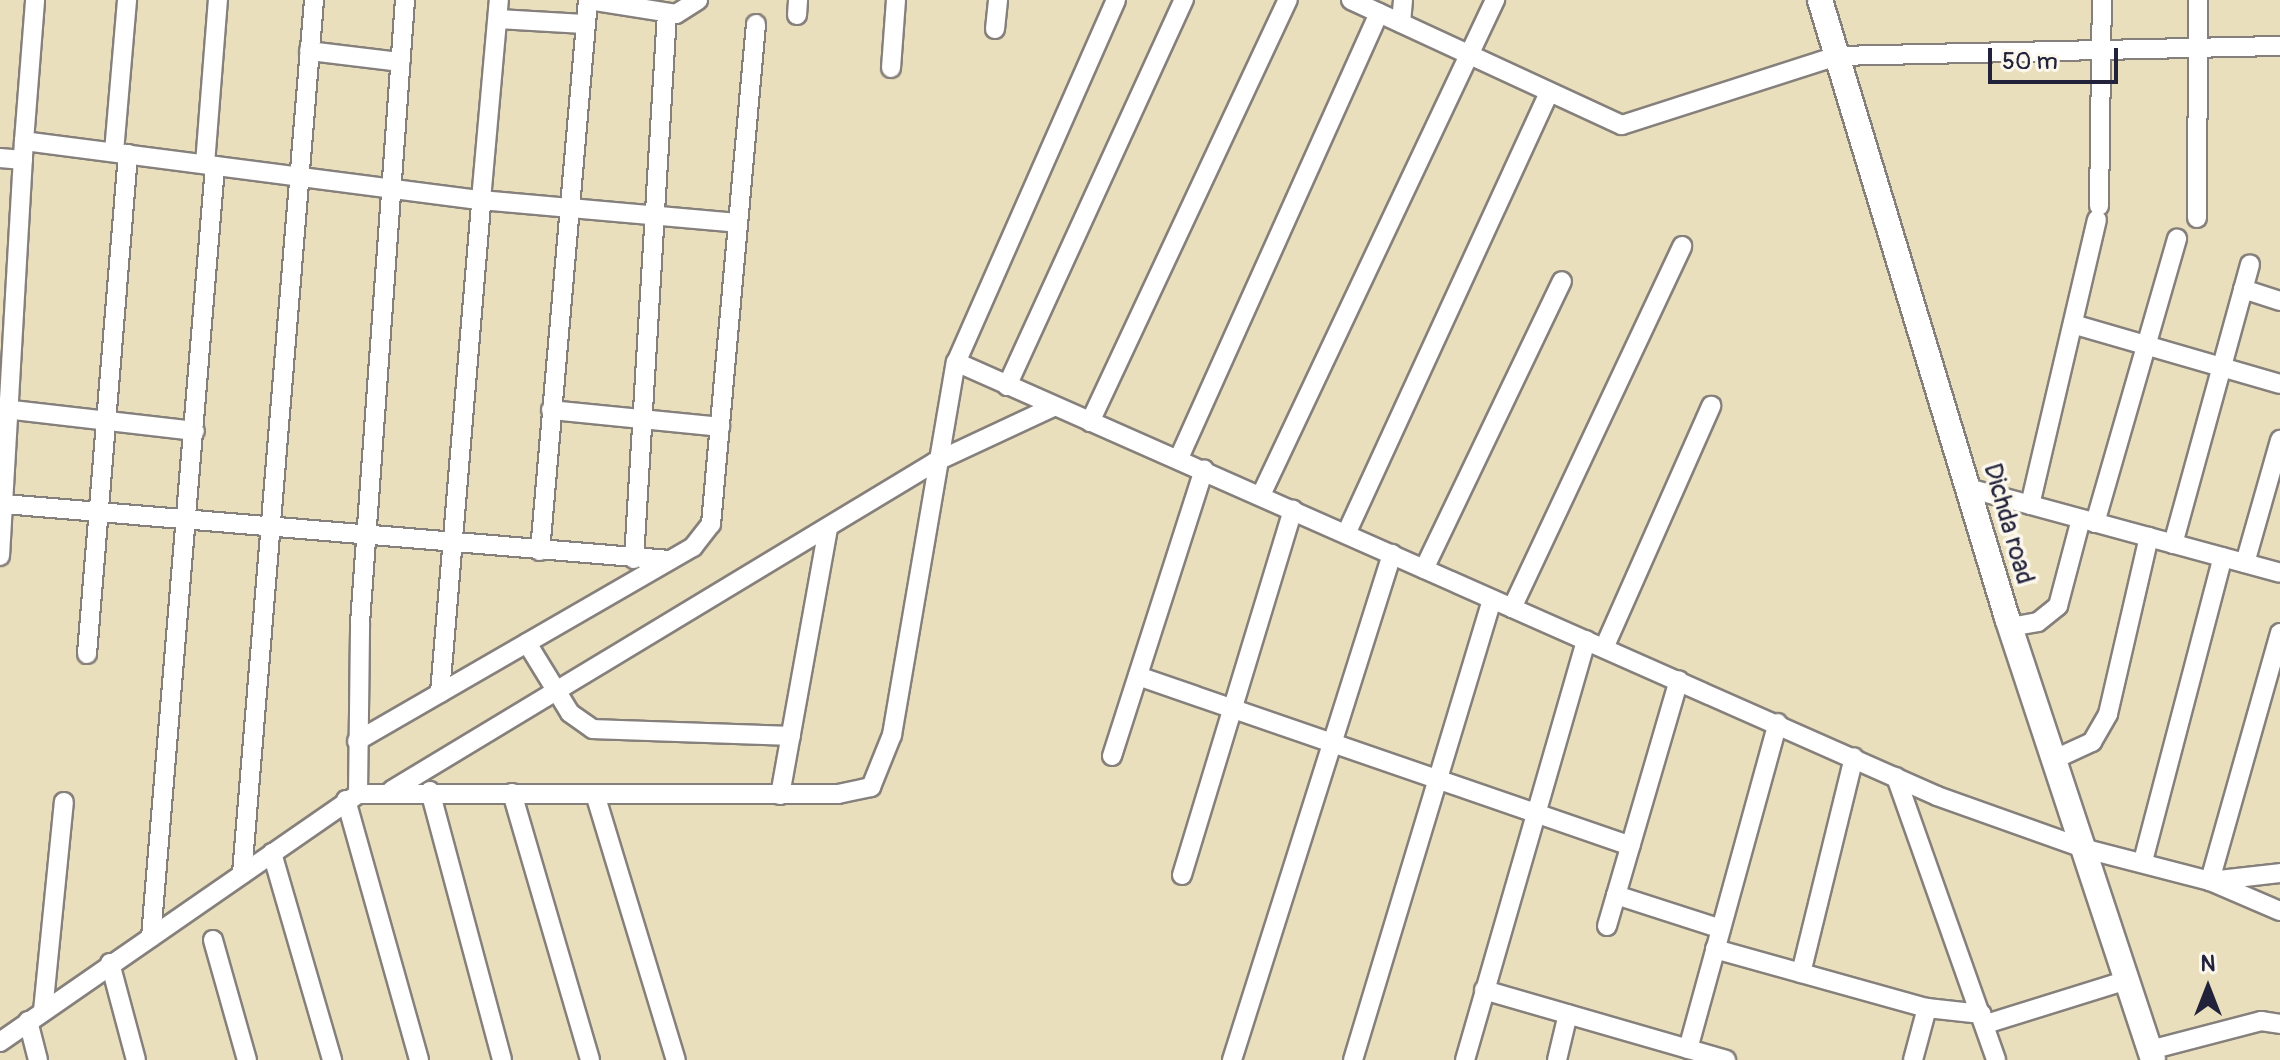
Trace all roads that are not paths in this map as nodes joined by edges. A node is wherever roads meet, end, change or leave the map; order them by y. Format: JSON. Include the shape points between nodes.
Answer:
{"nodes":[{"id":1,"x":35,"y":0,"type":"edge"},
{"id":2,"x":127,"y":0,"type":"edge"},
{"id":3,"x":218,"y":0,"type":"edge"},
{"id":4,"x":314,"y":0,"type":"edge"},
{"id":5,"x":405,"y":0,"type":"edge"},
{"id":6,"x":589,"y":0,"type":"edge"},
{"id":7,"x":698,"y":0,"type":"edge"},
{"id":8,"x":896,"y":0,"type":"edge"},
{"id":9,"x":998,"y":0,"type":"edge"},
{"id":10,"x":1116,"y":0,"type":"edge"},
{"id":11,"x":1184,"y":0,"type":"edge"},
{"id":12,"x":1288,"y":0,"type":"edge"},
{"id":13,"x":1351,"y":0,"type":"edge"},
{"id":14,"x":1403,"y":0,"type":"edge"},
{"id":15,"x":1495,"y":0,"type":"edge"},
{"id":16,"x":1820,"y":0,"type":"edge"},
{"id":17,"x":2102,"y":0,"type":"edge"},
{"id":18,"x":2198,"y":0,"type":"edge"},
{"id":19,"x":498,"y":9,"type":"edge"},
{"id":20,"x":667,"y":13,"type":"junction"},
{"id":21,"x":1379,"y":13,"type":"junction"},
{"id":22,"x":1401,"y":23,"type":"junction"},
{"id":23,"x":584,"y":24,"type":"junction"},
{"id":24,"x":756,"y":24,"type":"dead end"},
{"id":25,"x":995,"y":29,"type":"dead end"},
{"id":26,"x":2101,"y":45,"type":"junction"},
{"id":27,"x":2198,"y":46,"type":"junction"},
{"id":28,"x":2280,"y":46,"type":"edge"},
{"id":29,"x":309,"y":51,"type":"junction"},
{"id":30,"x":1469,"y":56,"type":"junction"},
{"id":31,"x":1837,"y":56,"type":"junction"},
{"id":32,"x":400,"y":62,"type":"junction"},
{"id":33,"x":891,"y":68,"type":"dead end"},
{"id":34,"x":1548,"y":94,"type":"junction"},
{"id":35,"x":24,"y":141,"type":"junction"},
{"id":36,"x":121,"y":153,"type":"junction"},
{"id":37,"x":0,"y":158,"type":"edge"},
{"id":38,"x":23,"y":160,"type":"junction"},
{"id":39,"x":210,"y":165,"type":"junction"},
{"id":40,"x":298,"y":176,"type":"junction"},
{"id":41,"x":388,"y":188,"type":"junction"},
{"id":42,"x":481,"y":200,"type":"junction"},
{"id":43,"x":566,"y":208,"type":"junction"},
{"id":44,"x":652,"y":217,"type":"junction"},
{"id":45,"x":2197,"y":218,"type":"dead end"},
{"id":46,"x":737,"y":223,"type":"junction"},
{"id":47,"x":2177,"y":239,"type":"dead end"},
{"id":48,"x":1682,"y":246,"type":"dead end"},
{"id":49,"x":2250,"y":264,"type":"dead end"},
{"id":50,"x":1562,"y":281,"type":"dead end"},
{"id":51,"x":2243,"y":289,"type":"junction"},
{"id":52,"x":2280,"y":301,"type":"edge"},
{"id":53,"x":2076,"y":325,"type":"junction"},
{"id":54,"x":2146,"y":345,"type":"junction"},
{"id":55,"x":956,"y":362,"type":"junction"},
{"id":56,"x":2221,"y":367,"type":"junction"},
{"id":57,"x":2280,"y":384,"type":"edge"},
{"id":58,"x":1007,"y":386,"type":"junction"},
{"id":59,"x":1711,"y":406,"type":"dead end"},
{"id":60,"x":1053,"y":407,"type":"junction"},
{"id":61,"x":5,"y":409,"type":"junction"},
{"id":62,"x":551,"y":410,"type":"junction"},
{"id":63,"x":641,"y":419,"type":"junction"},
{"id":64,"x":106,"y":422,"type":"junction"},
{"id":65,"x":1090,"y":422,"type":"junction"},
{"id":66,"x":720,"y":427,"type":"junction"},
{"id":67,"x":195,"y":431,"type":"junction"},
{"id":68,"x":2280,"y":440,"type":"edge"},
{"id":69,"x":1179,"y":458,"type":"junction"},
{"id":70,"x":935,"y":462,"type":"junction"},
{"id":71,"x":1204,"y":469,"type":"junction"},
{"id":72,"x":1968,"y":488,"type":"junction"},
{"id":73,"x":1261,"y":495,"type":"junction"},
{"id":74,"x":4,"y":504,"type":"junction"},
{"id":75,"x":2030,"y":505,"type":"junction"},
{"id":76,"x":1293,"y":510,"type":"junction"},
{"id":77,"x":99,"y":514,"type":"junction"},
{"id":78,"x":2088,"y":521,"type":"junction"},
{"id":79,"x":187,"y":522,"type":"junction"},
{"id":80,"x":828,"y":527,"type":"junction"},
{"id":81,"x":270,"y":528,"type":"junction"},
{"id":82,"x":1346,"y":534,"type":"junction"},
{"id":83,"x":365,"y":537,"type":"junction"},
{"id":84,"x":2149,"y":537,"type":"junction"},
{"id":85,"x":453,"y":543,"type":"junction"},
{"id":86,"x":2173,"y":544,"type":"junction"},
{"id":87,"x":540,"y":551,"type":"junction"},
{"id":88,"x":1392,"y":554,"type":"junction"},
{"id":89,"x":0,"y":556,"type":"edge"},
{"id":90,"x":2223,"y":557,"type":"junction"},
{"id":91,"x":634,"y":559,"type":"junction"},
{"id":92,"x":670,"y":560,"type":"junction"},
{"id":93,"x":2245,"y":563,"type":"junction"},
{"id":94,"x":1424,"y":569,"type":"junction"},
{"id":95,"x":2280,"y":573,"type":"edge"},
{"id":96,"x":1492,"y":599,"type":"junction"},
{"id":97,"x":1512,"y":608,"type":"junction"},
{"id":98,"x":2010,"y":627,"type":"junction"},
{"id":99,"x":2280,"y":633,"type":"edge"},
{"id":100,"x":1586,"y":640,"type":"junction"},
{"id":101,"x":527,"y":643,"type":"junction"},
{"id":102,"x":1604,"y":648,"type":"junction"},
{"id":103,"x":87,"y":654,"type":"dead end"},
{"id":104,"x":1138,"y":676,"type":"junction"},
{"id":105,"x":1679,"y":680,"type":"junction"},
{"id":106,"x":555,"y":691,"type":"junction"},
{"id":107,"x":440,"y":693,"type":"junction"},
{"id":108,"x":1237,"y":707,"type":"junction"},
{"id":109,"x":1778,"y":723,"type":"junction"},
{"id":110,"x":791,"y":736,"type":"junction"},
{"id":111,"x":1331,"y":739,"type":"junction"},
{"id":112,"x":357,"y":741,"type":"junction"},
{"id":113,"x":1112,"y":756,"type":"dead end"},
{"id":114,"x":1854,"y":757,"type":"junction"},
{"id":115,"x":2055,"y":759,"type":"junction"},
{"id":116,"x":1435,"y":774,"type":"junction"},
{"id":117,"x":1896,"y":777,"type":"junction"},
{"id":118,"x":392,"y":790,"type":"junction"},
{"id":119,"x":430,"y":791,"type":"junction"},
{"id":120,"x":512,"y":793,"type":"junction"},
{"id":121,"x":595,"y":794,"type":"junction"},
{"id":122,"x":780,"y":795,"type":"junction"},
{"id":123,"x":352,"y":797,"type":"junction"},
{"id":124,"x":64,"y":802,"type":"dead end"},
{"id":125,"x":1535,"y":809,"type":"junction"},
{"id":126,"x":1631,"y":846,"type":"junction"},
{"id":127,"x":2086,"y":849,"type":"junction"},
{"id":128,"x":272,"y":853,"type":"junction"},
{"id":129,"x":2143,"y":861,"type":"junction"},
{"id":130,"x":2280,"y":873,"type":"edge"},
{"id":131,"x":242,"y":874,"type":"junction"},
{"id":132,"x":1182,"y":875,"type":"dead end"},
{"id":133,"x":2210,"y":881,"type":"junction"},
{"id":134,"x":1616,"y":895,"type":"junction"},
{"id":135,"x":2280,"y":911,"type":"edge"},
{"id":136,"x":1607,"y":926,"type":"dead end"},
{"id":137,"x":1721,"y":929,"type":"junction"},
{"id":138,"x":151,"y":937,"type":"junction"},
{"id":139,"x":213,"y":940,"type":"dead end"},
{"id":140,"x":1715,"y":949,"type":"junction"},
{"id":141,"x":110,"y":963,"type":"junction"},
{"id":142,"x":1801,"y":973,"type":"junction"},
{"id":143,"x":2127,"y":980,"type":"junction"},
{"id":144,"x":1484,"y":990,"type":"junction"},
{"id":145,"x":1927,"y":1008,"type":"junction"},
{"id":146,"x":1568,"y":1014,"type":"junction"},
{"id":147,"x":36,"y":1016,"type":"junction"},
{"id":148,"x":1984,"y":1019,"type":"junction"},
{"id":149,"x":2280,"y":1024,"type":"edge"},
{"id":150,"x":0,"y":1042,"type":"edge"},
{"id":151,"x":1688,"y":1049,"type":"junction"},
{"id":152,"x":2151,"y":1055,"type":"edge"},
{"id":153,"x":1706,"y":1057,"type":"edge"},
{"id":154,"x":38,"y":1060,"type":"edge"},
{"id":155,"x":136,"y":1060,"type":"edge"},
{"id":156,"x":247,"y":1060,"type":"edge"},
{"id":157,"x":332,"y":1060,"type":"edge"},
{"id":158,"x":419,"y":1060,"type":"edge"},
{"id":159,"x":502,"y":1060,"type":"edge"},
{"id":160,"x":590,"y":1060,"type":"edge"},
{"id":161,"x":676,"y":1060,"type":"edge"},
{"id":162,"x":1232,"y":1060,"type":"edge"},
{"id":163,"x":1353,"y":1060,"type":"edge"},
{"id":164,"x":1465,"y":1060,"type":"edge"},
{"id":165,"x":1557,"y":1060,"type":"edge"},
{"id":166,"x":1726,"y":1060,"type":"edge"},
{"id":167,"x":1913,"y":1060,"type":"edge"},
{"id":168,"x":1996,"y":1060,"type":"edge"}],
"edges":[{"from":1,"to":35,"type":"street"},
{"from":2,"to":36,"type":"street"},
{"from":3,"to":39,"type":"street"},
{"from":4,"to":29,"type":"street"},
{"from":5,"to":32,"type":"street"},
{"from":6,"to":20,"type":"street"},
{"from":6,"to":23,"type":"street"},
{"from":7,"to":20,"type":"street","via":[[687,12]]},
{"from":8,"to":33,"type":"street"},
{"from":9,"to":25,"type":"street"},
{"from":10,"to":55,"type":"street"},
{"from":11,"to":58,"type":"street"},
{"from":12,"to":65,"type":"street"},
{"from":13,"to":21,"type":"street"},
{"from":14,"to":22,"type":"street"},
{"from":15,"to":30,"type":"street"},
{"from":16,"to":31,"type":"main road","name":"Dichda road"},
{"from":17,"to":26,"type":"street"},
{"from":18,"to":27,"type":"street"},
{"from":19,"to":23,"type":"street"},
{"from":19,"to":42,"type":"street"},
{"from":20,"to":44,"type":"street"},
{"from":21,"to":22,"type":"street"},
{"from":21,"to":69,"type":"street"},
{"from":22,"to":30,"type":"street"},
{"from":23,"to":43,"type":"street"},
{"from":24,"to":46,"type":"street"},
{"from":26,"to":27,"type":"street"},
{"from":26,"to":31,"type":"street"},
{"from":26,"to":53,"type":"street","via":[[2098,213]]},
{"from":27,"to":28,"type":"street"},
{"from":27,"to":45,"type":"street"},
{"from":29,"to":32,"type":"street"},
{"from":29,"to":40,"type":"street"},
{"from":30,"to":34,"type":"street"},
{"from":30,"to":73,"type":"street"},
{"from":31,"to":34,"type":"street","via":[[1636,124],[1606,121]]},
{"from":31,"to":72,"type":"main road","name":"Dichda road"},
{"from":32,"to":41,"type":"street"},
{"from":34,"to":82,"type":"street"},
{"from":35,"to":36,"type":"street"},
{"from":35,"to":38,"type":"street"},
{"from":36,"to":39,"type":"street"},
{"from":36,"to":64,"type":"street"},
{"from":37,"to":38,"type":"street"},
{"from":38,"to":61,"type":"street"},
{"from":39,"to":40,"type":"street"},
{"from":39,"to":67,"type":"street"},
{"from":40,"to":41,"type":"street"},
{"from":40,"to":81,"type":"street"},
{"from":41,"to":42,"type":"street"},
{"from":41,"to":83,"type":"street"},
{"from":42,"to":43,"type":"street"},
{"from":42,"to":85,"type":"street"},
{"from":43,"to":44,"type":"street"},
{"from":43,"to":62,"type":"street"},
{"from":44,"to":46,"type":"street"},
{"from":44,"to":63,"type":"street"},
{"from":46,"to":66,"type":"street"},
{"from":47,"to":54,"type":"street"},
{"from":48,"to":97,"type":"street"},
{"from":49,"to":51,"type":"street"},
{"from":50,"to":94,"type":"street"},
{"from":51,"to":52,"type":"street"},
{"from":51,"to":56,"type":"street"},
{"from":53,"to":54,"type":"street"},
{"from":53,"to":75,"type":"street"},
{"from":54,"to":56,"type":"street"},
{"from":54,"to":78,"type":"street"},
{"from":55,"to":58,"type":"street"},
{"from":55,"to":70,"type":"street"},
{"from":56,"to":57,"type":"street"},
{"from":56,"to":86,"type":"street"},
{"from":58,"to":60,"type":"street"},
{"from":59,"to":102,"type":"street"},
{"from":60,"to":65,"type":"street"},
{"from":60,"to":70,"type":"street"},
{"from":61,"to":64,"type":"street"},
{"from":61,"to":74,"type":"street"},
{"from":62,"to":63,"type":"street"},
{"from":62,"to":87,"type":"street"},
{"from":63,"to":66,"type":"street"},
{"from":63,"to":91,"type":"street"},
{"from":64,"to":67,"type":"street"},
{"from":64,"to":77,"type":"street"},
{"from":65,"to":69,"type":"street"},
{"from":66,"to":92,"type":"street","via":[[711,524]]},
{"from":67,"to":79,"type":"street"},
{"from":68,"to":93,"type":"street"},
{"from":69,"to":71,"type":"street"},
{"from":70,"to":80,"type":"street"},
{"from":70,"to":122,"type":"street","via":[[880,776],[856,793]]},
{"from":71,"to":73,"type":"street"},
{"from":71,"to":104,"type":"street"},
{"from":72,"to":75,"type":"street"},
{"from":72,"to":98,"type":"main road","name":"Dichda road"},
{"from":73,"to":76,"type":"street"},
{"from":74,"to":77,"type":"street"},
{"from":74,"to":89,"type":"street"},
{"from":75,"to":78,"type":"street"},
{"from":76,"to":82,"type":"street"},
{"from":76,"to":108,"type":"street"},
{"from":77,"to":79,"type":"street"},
{"from":77,"to":103,"type":"street"},
{"from":78,"to":84,"type":"street"},
{"from":78,"to":98,"type":"street","via":[[2058,606],[2038,622]]},
{"from":79,"to":81,"type":"street"},
{"from":79,"to":138,"type":"street"},
{"from":80,"to":106,"type":"street"},
{"from":80,"to":110,"type":"street"},
{"from":81,"to":83,"type":"street"},
{"from":81,"to":131,"type":"street"},
{"from":82,"to":88,"type":"street"},
{"from":83,"to":85,"type":"street"},
{"from":83,"to":112,"type":"street"},
{"from":84,"to":86,"type":"street"},
{"from":84,"to":115,"type":"street","via":[[2108,714],[2092,742]]},
{"from":85,"to":87,"type":"street"},
{"from":85,"to":107,"type":"street"},
{"from":86,"to":90,"type":"street"},
{"from":87,"to":91,"type":"street"},
{"from":88,"to":94,"type":"street"},
{"from":88,"to":111,"type":"street"},
{"from":90,"to":93,"type":"street"},
{"from":90,"to":129,"type":"street"},
{"from":91,"to":92,"type":"street"},
{"from":92,"to":101,"type":"street"},
{"from":93,"to":95,"type":"street"},
{"from":94,"to":96,"type":"street"},
{"from":96,"to":97,"type":"street"},
{"from":96,"to":116,"type":"street"},
{"from":97,"to":100,"type":"street"},
{"from":98,"to":115,"type":"main road","name":"Dichda road"},
{"from":99,"to":133,"type":"street"},
{"from":100,"to":102,"type":"street"},
{"from":100,"to":125,"type":"street"},
{"from":101,"to":106,"type":"street"},
{"from":101,"to":107,"type":"street"},
{"from":102,"to":105,"type":"street"},
{"from":104,"to":108,"type":"street"},
{"from":104,"to":113,"type":"street"},
{"from":105,"to":109,"type":"street"},
{"from":105,"to":126,"type":"street"},
{"from":106,"to":110,"type":"street","via":[[580,724],[608,733]]},
{"from":106,"to":118,"type":"street"},
{"from":107,"to":112,"type":"street"},
{"from":108,"to":111,"type":"street"},
{"from":108,"to":132,"type":"street"},
{"from":109,"to":114,"type":"street"},
{"from":109,"to":137,"type":"street"},
{"from":110,"to":122,"type":"street"},
{"from":111,"to":116,"type":"street"},
{"from":111,"to":162,"type":"street"},
{"from":112,"to":123,"type":"street"},
{"from":114,"to":117,"type":"street"},
{"from":114,"to":142,"type":"street"},
{"from":115,"to":127,"type":"main road","name":"Dichda road"},
{"from":116,"to":125,"type":"street"},
{"from":116,"to":163,"type":"street"},
{"from":117,"to":127,"type":"street"},
{"from":117,"to":148,"type":"street"},
{"from":118,"to":119,"type":"street"},
{"from":118,"to":123,"type":"street"},
{"from":119,"to":120,"type":"street"},
{"from":119,"to":159,"type":"street"},
{"from":120,"to":121,"type":"street"},
{"from":120,"to":160,"type":"street"},
{"from":121,"to":122,"type":"street"},
{"from":121,"to":161,"type":"street"},
{"from":123,"to":128,"type":"street"},
{"from":123,"to":158,"type":"street"},
{"from":124,"to":147,"type":"street"},
{"from":125,"to":126,"type":"street"},
{"from":125,"to":144,"type":"street"},
{"from":126,"to":134,"type":"street"},
{"from":127,"to":129,"type":"street"},
{"from":127,"to":143,"type":"main road","name":"Dichda road"},
{"from":128,"to":131,"type":"street"},
{"from":128,"to":157,"type":"street"},
{"from":129,"to":133,"type":"street"},
{"from":130,"to":133,"type":"street"},
{"from":131,"to":138,"type":"street"},
{"from":133,"to":135,"type":"street"},
{"from":134,"to":136,"type":"street"},
{"from":134,"to":137,"type":"street"},
{"from":137,"to":140,"type":"street"},
{"from":138,"to":141,"type":"street"},
{"from":139,"to":156,"type":"street"},
{"from":140,"to":142,"type":"street"},
{"from":140,"to":151,"type":"street"},
{"from":141,"to":147,"type":"street"},
{"from":141,"to":155,"type":"street"},
{"from":142,"to":145,"type":"street"},
{"from":143,"to":148,"type":"street"},
{"from":143,"to":152,"type":"main road","name":"Dichda road"},
{"from":144,"to":146,"type":"street"},
{"from":144,"to":164,"type":"street"},
{"from":145,"to":148,"type":"street"},
{"from":145,"to":167,"type":"street"},
{"from":146,"to":151,"type":"street"},
{"from":146,"to":165,"type":"street"},
{"from":147,"to":150,"type":"street"},
{"from":147,"to":154,"type":"street"},
{"from":148,"to":168,"type":"street"},
{"from":149,"to":152,"type":"street","via":[[2261,1021]]},
{"from":151,"to":153,"type":"street"},
{"from":153,"to":166,"type":"street"}]}
